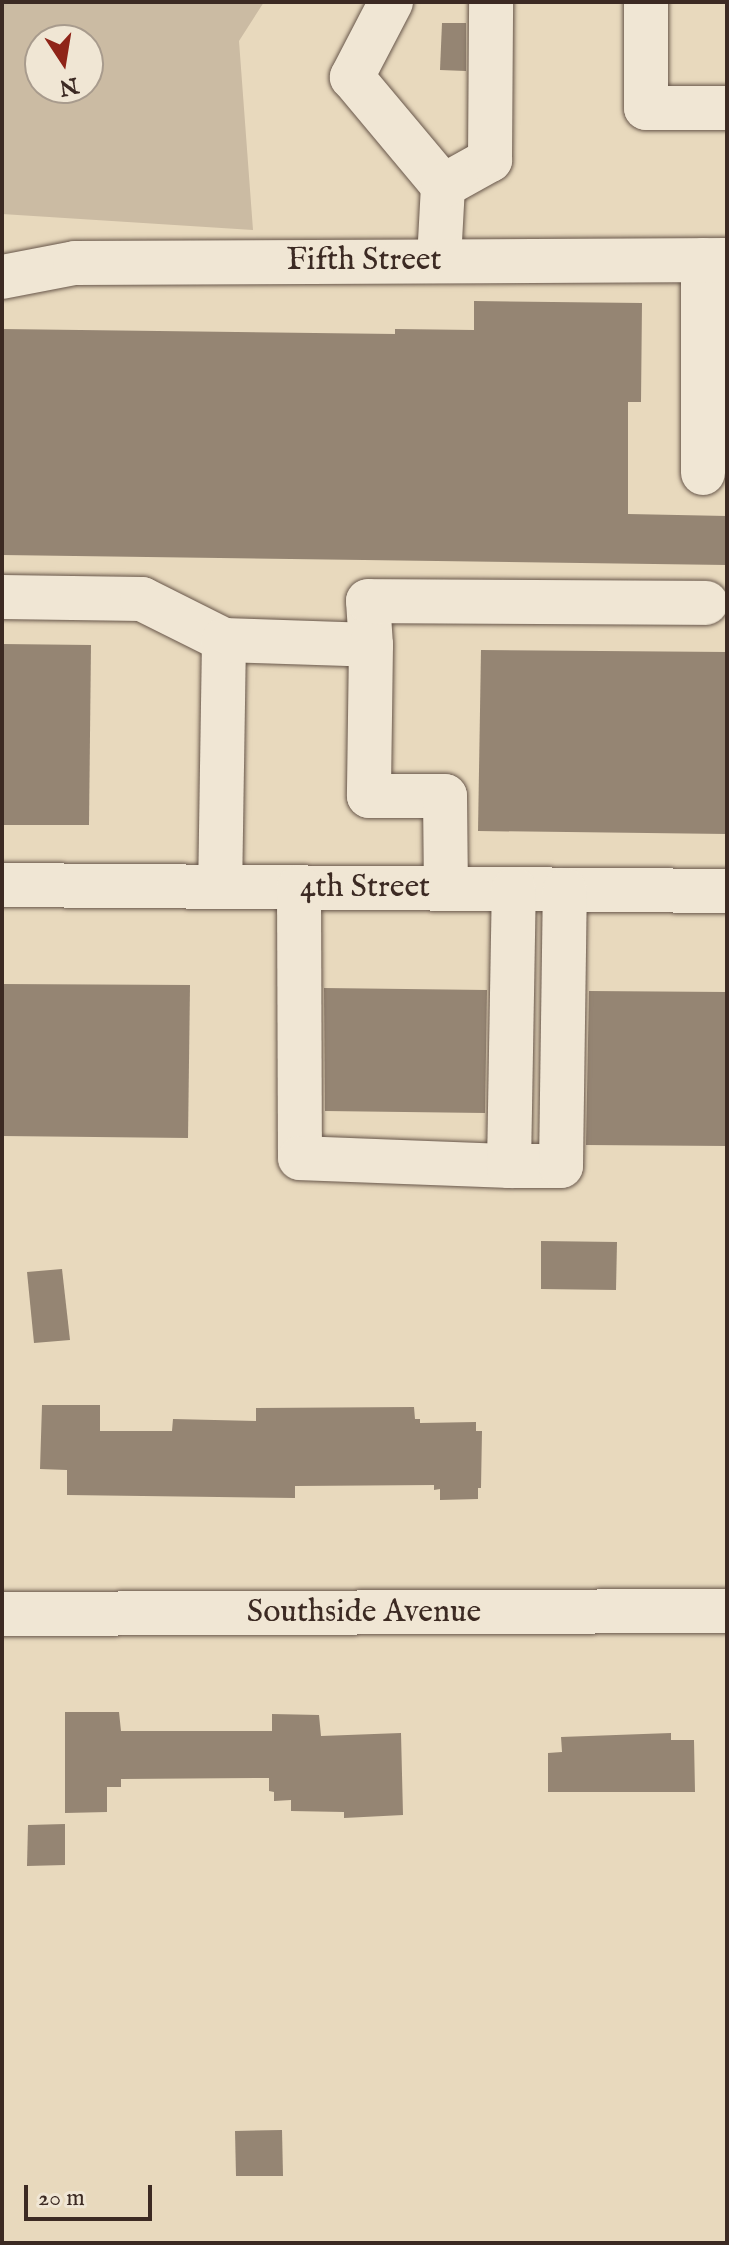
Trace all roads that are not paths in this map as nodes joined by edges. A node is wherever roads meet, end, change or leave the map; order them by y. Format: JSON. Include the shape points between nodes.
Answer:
{"nodes":[{"id":1,"x":391,"y":2,"type":"edge"},
{"id":2,"x":491,"y":2,"type":"edge"},
{"id":3,"x":646,"y":2,"type":"edge"},
{"id":4,"x":727,"y":108,"type":"edge"},
{"id":5,"x":443,"y":186,"type":"junction"},
{"id":6,"x":715,"y":260,"type":"edge"},
{"id":7,"x":439,"y":261,"type":"junction"},
{"id":8,"x":2,"y":277,"type":"edge"},
{"id":9,"x":703,"y":473,"type":"dead end"},
{"id":10,"x":2,"y":597,"type":"edge"},
{"id":11,"x":706,"y":603,"type":"dead end"},
{"id":12,"x":224,"y":640,"type":"junction"},
{"id":13,"x":371,"y":645,"type":"junction"},
{"id":14,"x":2,"y":885,"type":"edge"},
{"id":15,"x":220,"y":887,"type":"junction"},
{"id":16,"x":299,"y":887,"type":"junction"},
{"id":17,"x":446,"y":888,"type":"junction"},
{"id":18,"x":514,"y":889,"type":"junction"},
{"id":19,"x":565,"y":890,"type":"junction"},
{"id":20,"x":727,"y":891,"type":"edge"},
{"id":21,"x":509,"y":1166,"type":"junction"},
{"id":22,"x":727,"y":1611,"type":"edge"},
{"id":23,"x":2,"y":1614,"type":"edge"}],
"edges":[{"from":1,"to":5,"type":"street","via":[[352,77]]},
{"from":2,"to":5,"type":"street","via":[[490,160]]},
{"from":3,"to":4,"type":"street","via":[[646,108]]},
{"from":5,"to":7,"type":"street"},
{"from":6,"to":7,"type":"street","name":"Fifth Street"},
{"from":6,"to":9,"type":"street"},
{"from":7,"to":8,"type":"street","name":"Fifth Street","via":[[75,263]]},
{"from":10,"to":12,"type":"street","via":[[142,599]]},
{"from":11,"to":13,"type":"street","via":[[368,601]]},
{"from":12,"to":13,"type":"street"},
{"from":12,"to":15,"type":"street"},
{"from":13,"to":17,"type":"street","via":[[369,796],[445,796]]},
{"from":14,"to":15,"type":"street","name":"4th Street"},
{"from":15,"to":16,"type":"street","name":"4th Street"},
{"from":16,"to":17,"type":"street","name":"4th Street"},
{"from":16,"to":21,"type":"street","via":[[300,1158]]},
{"from":17,"to":18,"type":"street","name":"4th Street"},
{"from":18,"to":19,"type":"street","name":"4th Street"},
{"from":18,"to":21,"type":"street"},
{"from":19,"to":20,"type":"street","name":"4th Street"},
{"from":19,"to":21,"type":"street","via":[[561,1166]]},
{"from":22,"to":23,"type":"street","name":"Southside Avenue"}]}
